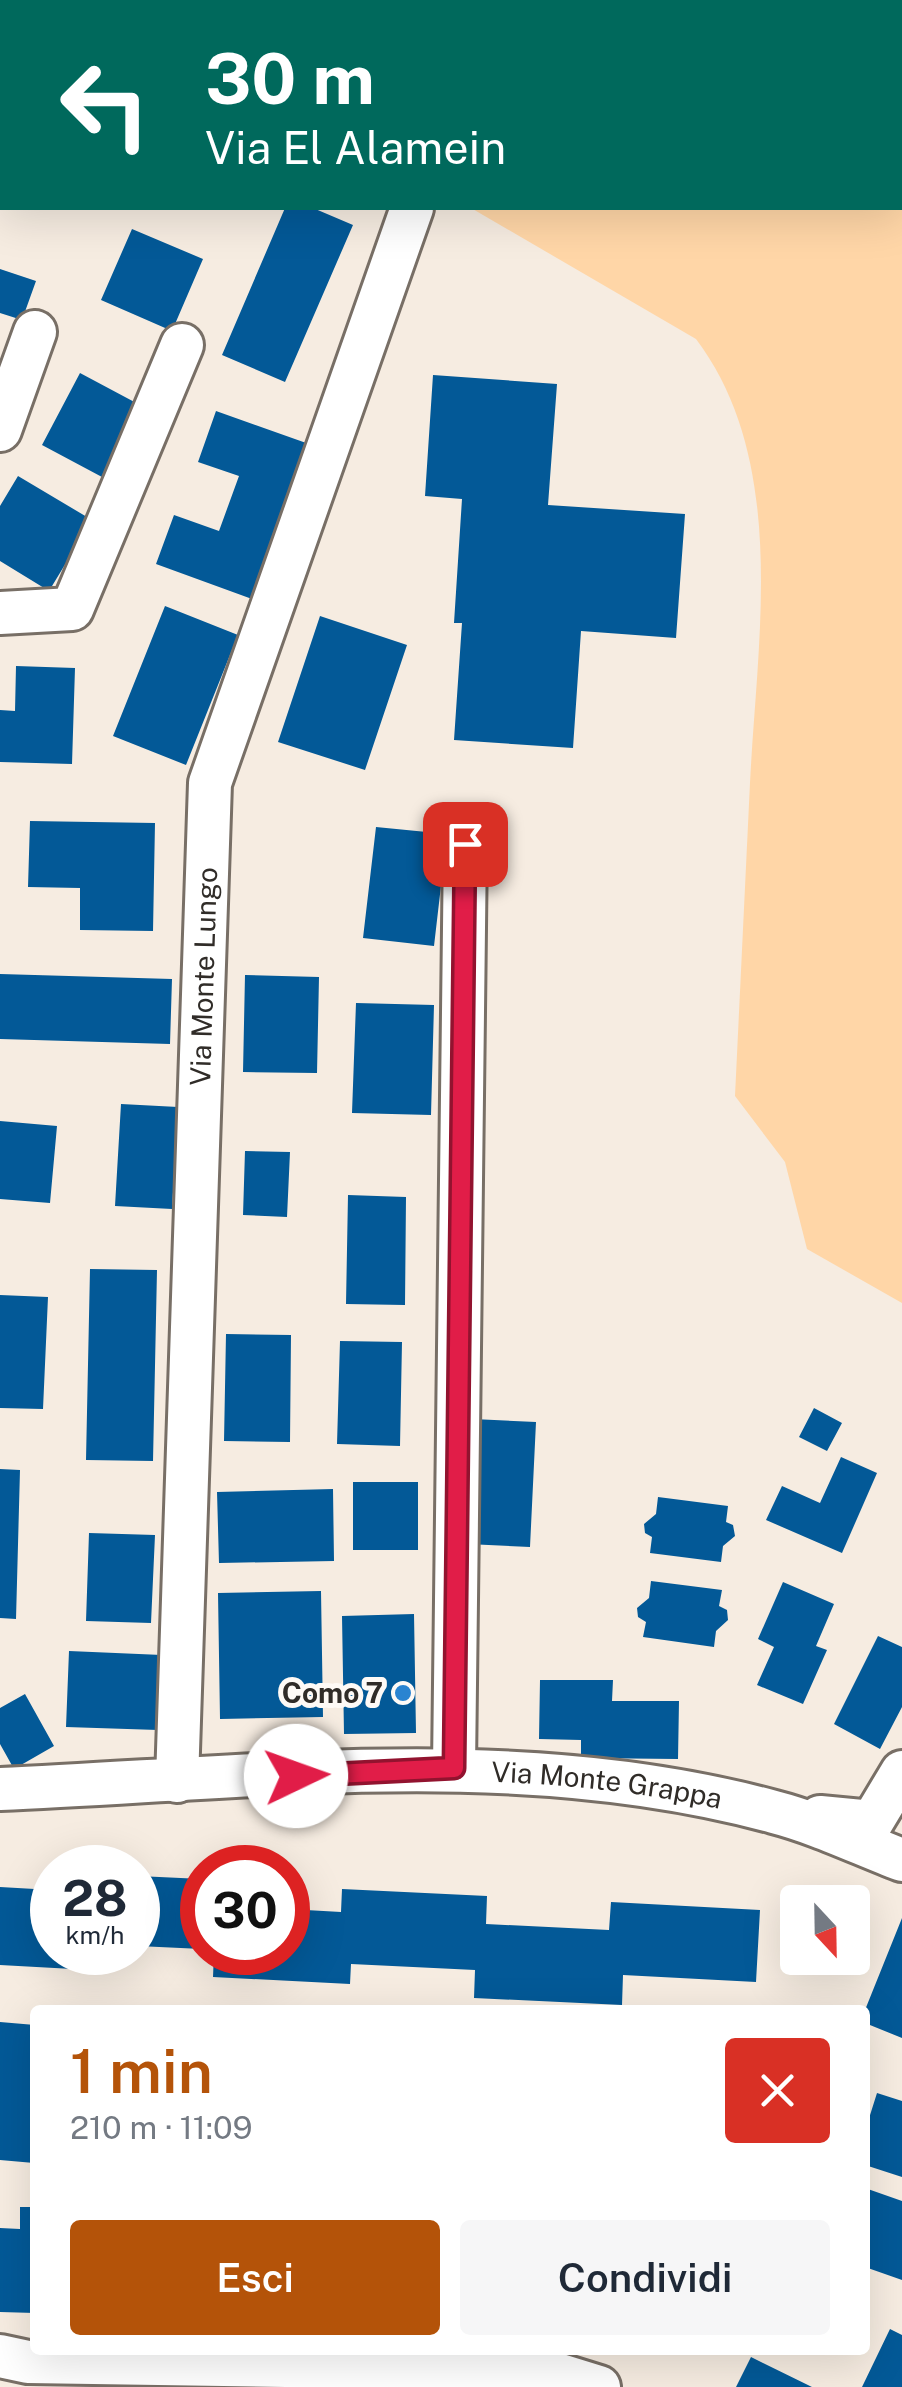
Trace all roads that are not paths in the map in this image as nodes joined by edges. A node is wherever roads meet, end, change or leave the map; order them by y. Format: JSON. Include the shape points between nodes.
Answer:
{"nodes":[{"id":1,"x":411,"y":210,"type":"edge"},
{"id":2,"x":35,"y":332,"type":"dead end"},
{"id":3,"x":182,"y":345,"type":"dead end"},
{"id":4,"x":0,"y":430,"type":"edge"},
{"id":5,"x":0,"y":614,"type":"edge"},
{"id":6,"x":465,"y":844,"type":"dead end"},
{"id":7,"x":454,"y":1768,"type":"junction"},
{"id":8,"x":902,"y":1772,"type":"edge"},
{"id":9,"x":177,"y":1781,"type":"junction"},
{"id":10,"x":0,"y":1789,"type":"edge"},
{"id":11,"x":775,"y":1812,"type":"junction"},
{"id":12,"x":902,"y":1860,"type":"edge"},
{"id":13,"x":0,"y":2356,"type":"edge"},
{"id":14,"x":599,"y":2387,"type":"edge"}],
"edges":[{"from":1,"to":9,"type":"street","name":"Via Monte Lungo","via":[[210,783]]},
{"from":2,"to":4,"type":"street"},
{"from":3,"to":5,"type":"street","via":[[72,609]]},
{"from":6,"to":7,"type":"street"},
{"from":7,"to":9,"type":"street","name":"Via Monte Grappa"},
{"from":7,"to":11,"type":"street","name":"Via Monte Grappa","via":[[641,1785]]},
{"from":8,"to":11,"type":"street","via":[[872,1822]]},
{"from":9,"to":10,"type":"street","name":"Via Monte Grappa"},
{"from":11,"to":12,"type":"street","name":"Via Monte Grappa"},
{"from":13,"to":14,"type":"street","via":[[28,2362],[544,2370]]}]}
